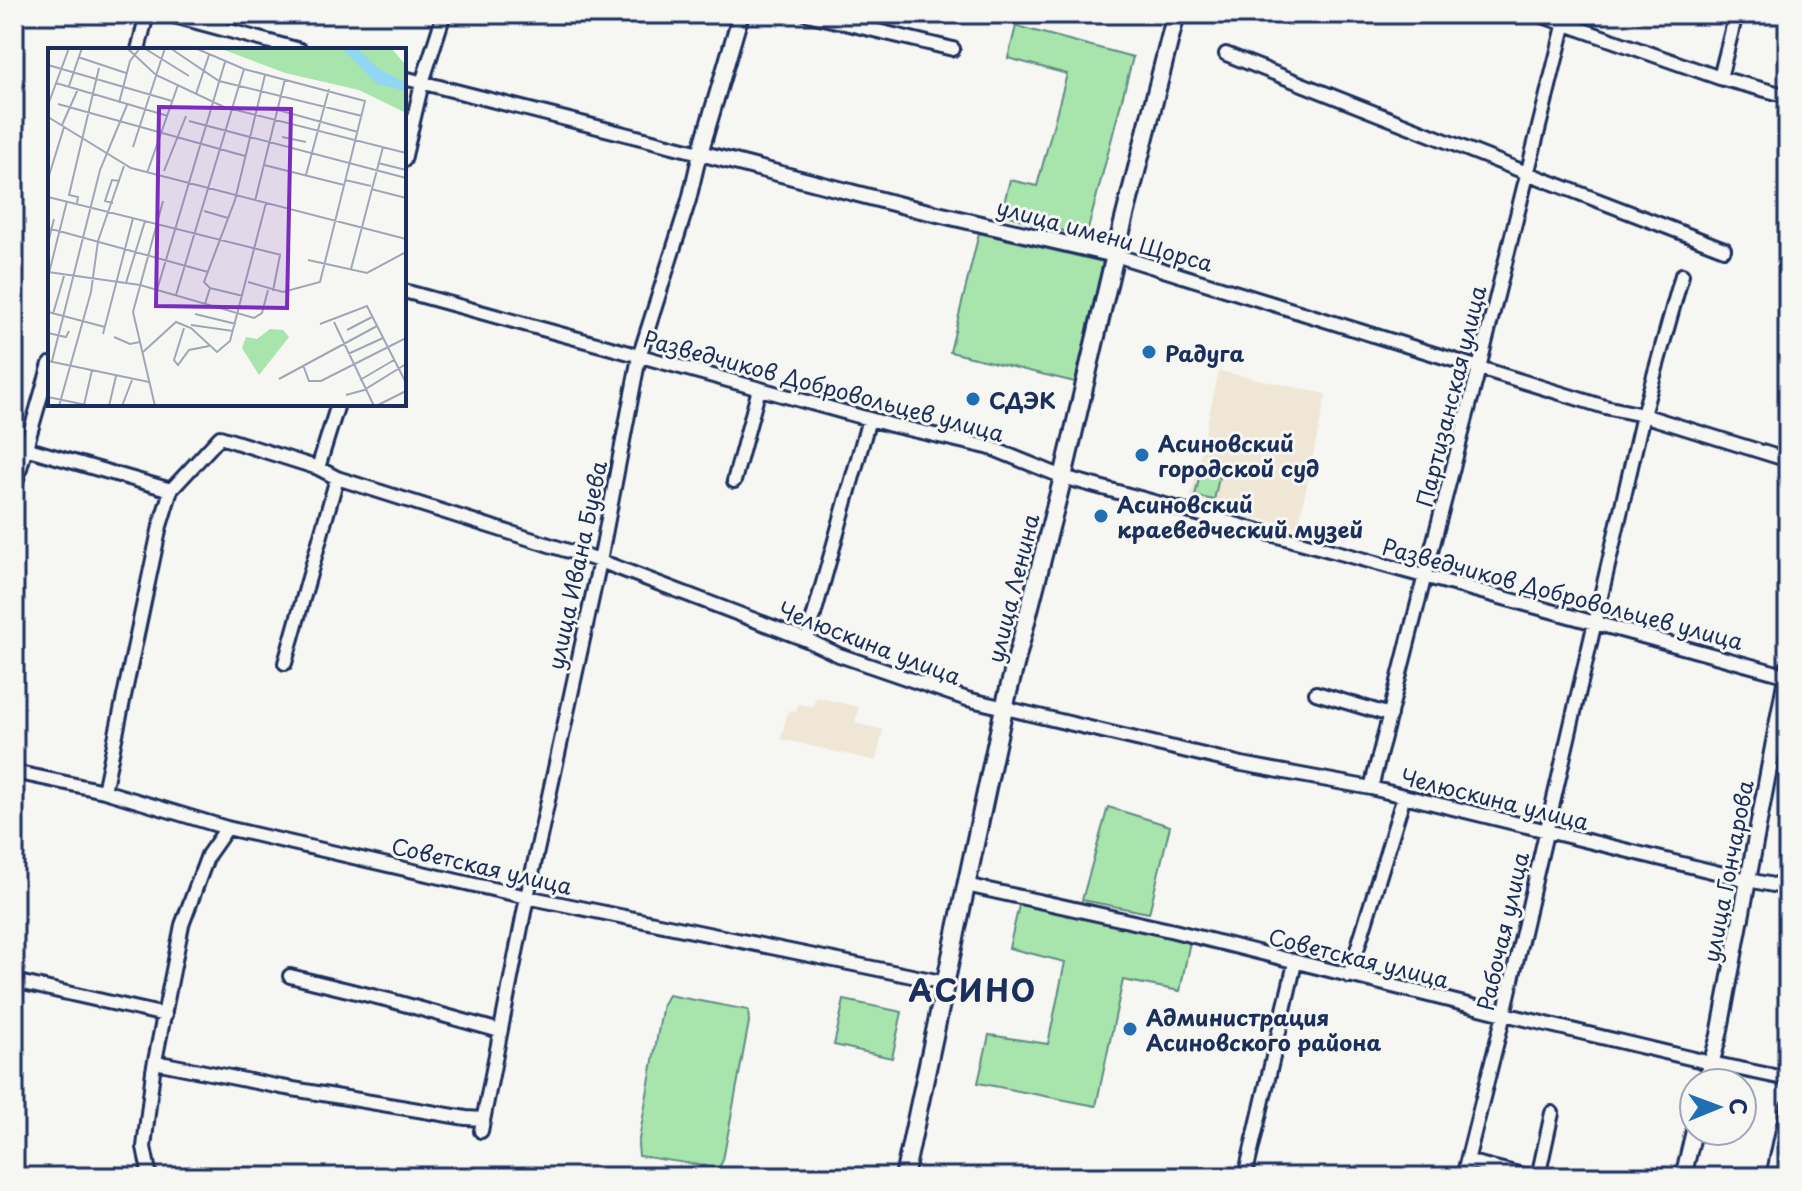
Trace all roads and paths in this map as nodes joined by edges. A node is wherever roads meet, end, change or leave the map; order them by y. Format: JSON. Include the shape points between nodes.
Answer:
{"nodes":[{"id":1,"x":147,"y":14,"type":"edge"},
{"id":2,"x":167,"y":14,"type":"edge"},
{"id":3,"x":444,"y":14,"type":"edge"},
{"id":4,"x":741,"y":14,"type":"edge"},
{"id":5,"x":807,"y":14,"type":"edge"},
{"id":6,"x":1176,"y":14,"type":"edge"},
{"id":7,"x":1537,"y":14,"type":"edge"},
{"id":8,"x":1736,"y":14,"type":"edge"},
{"id":9,"x":1565,"y":19,"type":"edge"},
{"id":10,"x":138,"y":48,"type":"edge"},
{"id":11,"x":293,"y":48,"type":"edge"},
{"id":12,"x":953,"y":49,"type":"dead end"},
{"id":13,"x":1226,"y":54,"type":"dead end"},
{"id":14,"x":1720,"y":78,"type":"junction"},
{"id":15,"x":406,"y":79,"type":"edge"},
{"id":16,"x":422,"y":83,"type":"junction"},
{"id":17,"x":1788,"y":96,"type":"edge"},
{"id":18,"x":406,"y":151,"type":"edge"},
{"id":19,"x":700,"y":153,"type":"junction"},
{"id":20,"x":1527,"y":173,"type":"junction"},
{"id":21,"x":1724,"y":249,"type":"dead end"},
{"id":22,"x":1115,"y":255,"type":"junction"},
{"id":23,"x":1682,"y":275,"type":"dead end"},
{"id":24,"x":406,"y":292,"type":"edge"},
{"id":25,"x":639,"y":357,"type":"junction"},
{"id":26,"x":1479,"y":368,"type":"junction"},
{"id":27,"x":48,"y":371,"type":"edge"},
{"id":28,"x":759,"y":389,"type":"junction"},
{"id":29,"x":337,"y":406,"type":"edge"},
{"id":30,"x":1643,"y":415,"type":"junction"},
{"id":31,"x":869,"y":419,"type":"junction"},
{"id":32,"x":25,"y":448,"type":"junction"},
{"id":33,"x":1788,"y":460,"type":"edge"},
{"id":34,"x":318,"y":468,"type":"junction"},
{"id":35,"x":1063,"y":477,"type":"junction"},
{"id":36,"x":337,"y":478,"type":"junction"},
{"id":37,"x":734,"y":481,"type":"dead end"},
{"id":38,"x":14,"y":489,"type":"edge"},
{"id":39,"x":171,"y":490,"type":"junction"},
{"id":40,"x":600,"y":561,"type":"junction"},
{"id":41,"x":1425,"y":575,"type":"junction"},
{"id":42,"x":1596,"y":622,"type":"junction"},
{"id":43,"x":807,"y":640,"type":"junction"},
{"id":44,"x":285,"y":663,"type":"dead end"},
{"id":45,"x":1787,"y":673,"type":"edge"},
{"id":46,"x":1316,"y":693,"type":"dead end"},
{"id":47,"x":1004,"y":708,"type":"junction"},
{"id":48,"x":1390,"y":715,"type":"junction"},
{"id":49,"x":14,"y":772,"type":"edge"},
{"id":50,"x":1371,"y":788,"type":"junction"},
{"id":51,"x":104,"y":791,"type":"junction"},
{"id":52,"x":1404,"y":796,"type":"junction"},
{"id":53,"x":227,"y":828,"type":"junction"},
{"id":54,"x":1547,"y":831,"type":"junction"},
{"id":55,"x":1748,"y":880,"type":"junction"},
{"id":56,"x":966,"y":885,"type":"junction"},
{"id":57,"x":1788,"y":888,"type":"edge"},
{"id":58,"x":527,"y":897,"type":"junction"},
{"id":59,"x":1295,"y":963,"type":"junction"},
{"id":60,"x":290,"y":976,"type":"dead end"},
{"id":61,"x":1349,"y":976,"type":"junction"},
{"id":62,"x":14,"y":981,"type":"edge"},
{"id":63,"x":946,"y":983,"type":"junction"},
{"id":64,"x":1504,"y":1014,"type":"junction"},
{"id":65,"x":165,"y":1015,"type":"junction"},
{"id":66,"x":500,"y":1031,"type":"junction"},
{"id":67,"x":155,"y":1062,"type":"junction"},
{"id":68,"x":1711,"y":1063,"type":"junction"},
{"id":69,"x":1710,"y":1067,"type":"edge"},
{"id":70,"x":1788,"y":1079,"type":"edge"},
{"id":71,"x":1788,"y":1106,"type":"edge"},
{"id":72,"x":1552,"y":1113,"type":"dead end"},
{"id":73,"x":1690,"y":1147,"type":"edge"},
{"id":74,"x":1467,"y":1161,"type":"junction"},
{"id":75,"x":150,"y":1177,"type":"edge"},
{"id":76,"x":904,"y":1177,"type":"edge"},
{"id":77,"x":1245,"y":1177,"type":"edge"},
{"id":78,"x":1463,"y":1177,"type":"edge"},
{"id":79,"x":1531,"y":1177,"type":"edge"},
{"id":80,"x":1538,"y":1177,"type":"edge"},
{"id":81,"x":1683,"y":1177,"type":"edge"},
{"id":82,"x":1773,"y":1177,"type":"edge"}],
"edges":[{"from":1,"to":10,"type":"street"},
{"from":2,"to":11,"type":"street"},
{"from":3,"to":16,"type":"street"},
{"from":4,"to":19,"type":"street","name":"улица Ивана Буева"},
{"from":5,"to":12,"type":"street"},
{"from":6,"to":22,"type":"main road","name":"улица Ленина"},
{"from":7,"to":9,"type":"street"},
{"from":8,"to":14,"type":"street"},
{"from":9,"to":14,"type":"street"},
{"from":9,"to":20,"type":"street","name":"Партизанская улица"},
{"from":13,"to":20,"type":"street"},
{"from":14,"to":17,"type":"street"},
{"from":15,"to":16,"type":"street","name":"улица имени Щорса"},
{"from":16,"to":18,"type":"street"},
{"from":16,"to":19,"type":"street","name":"улица имени Щорса"},
{"from":19,"to":22,"type":"street","name":"улица имени Щорса"},
{"from":19,"to":25,"type":"street","name":"улица Ивана Буева"},
{"from":20,"to":21,"type":"street"},
{"from":20,"to":26,"type":"street","name":"Партизанская улица"},
{"from":22,"to":26,"type":"street","name":"улица имени Щорса"},
{"from":22,"to":35,"type":"main road","name":"улица Ленина"},
{"from":23,"to":30,"type":"street","name":"Рабочая улица"},
{"from":24,"to":25,"type":"street","name":"Разведчиков Добровольцев улица"},
{"from":25,"to":28,"type":"street","name":"Разведчиков Добровольцев улица"},
{"from":25,"to":40,"type":"street","name":"улица Ивана Буева"},
{"from":26,"to":30,"type":"street","name":"улица имени Щорса"},
{"from":26,"to":41,"type":"street","name":"Партизанская улица"},
{"from":27,"to":32,"type":"street"},
{"from":28,"to":31,"type":"street","name":"Разведчиков Добровольцев улица"},
{"from":28,"to":37,"type":"street"},
{"from":29,"to":34,"type":"street"},
{"from":30,"to":33,"type":"street","name":"улица имени Щорса"},
{"from":30,"to":42,"type":"street","name":"Рабочая улица"},
{"from":31,"to":35,"type":"street","name":"Разведчиков Добровольцев улица","via":[[991,448]]},
{"from":31,"to":43,"type":"street"},
{"from":32,"to":38,"type":"street"},
{"from":32,"to":39,"type":"street"},
{"from":34,"to":36,"type":"street","name":"Челюскина улица"},
{"from":34,"to":39,"type":"street","name":"Челюскина улица","via":[[220,437]]},
{"from":35,"to":41,"type":"street","name":"Разведчиков Добровольцев улица"},
{"from":35,"to":47,"type":"main road","name":"улица Ленина"},
{"from":36,"to":40,"type":"street","name":"Челюскина улица"},
{"from":36,"to":44,"type":"street"},
{"from":39,"to":51,"type":"street"},
{"from":40,"to":43,"type":"street","name":"Челюскина улица"},
{"from":40,"to":58,"type":"street","name":"улица Ивана Буева"},
{"from":41,"to":42,"type":"street","name":"Разведчиков Добровольцев улица"},
{"from":41,"to":48,"type":"street","name":"Партизанская улица"},
{"from":42,"to":45,"type":"street","name":"Разведчиков Добровольцев улица"},
{"from":42,"to":54,"type":"street","name":"Рабочая улица"},
{"from":43,"to":47,"type":"street","name":"Челюскина улица","via":[[910,680]]},
{"from":45,"to":55,"type":"street","name":"улица Гончарова"},
{"from":46,"to":48,"type":"street"},
{"from":47,"to":50,"type":"street","name":"Челюскина улица","via":[[1242,764]]},
{"from":47,"to":56,"type":"main road","name":"улица Ленина"},
{"from":48,"to":50,"type":"street","name":"Партизанская улица"},
{"from":49,"to":51,"type":"street","name":"Советская улица"},
{"from":50,"to":52,"type":"street","name":"Челюскина улица"},
{"from":51,"to":53,"type":"street","name":"Советская улица"},
{"from":52,"to":54,"type":"street","name":"Челюскина улица"},
{"from":52,"to":61,"type":"street"},
{"from":53,"to":58,"type":"street","name":"Советская улица"},
{"from":53,"to":65,"type":"street","via":[[208,855],[182,925]]},
{"from":54,"to":55,"type":"street","name":"Челюскина улица"},
{"from":54,"to":64,"type":"street","name":"Рабочая улица"},
{"from":55,"to":57,"type":"street","name":"Челюскина улица"},
{"from":55,"to":68,"type":"street","name":"улица Гончарова"},
{"from":56,"to":59,"type":"street","name":"Советская улица"},
{"from":56,"to":63,"type":"main road","name":"улица Ленина"},
{"from":58,"to":63,"type":"street","name":"Советская улица"},
{"from":58,"to":66,"type":"street","name":"улица Ивана Буева"},
{"from":59,"to":61,"type":"street","name":"Советская улица"},
{"from":59,"to":77,"type":"street"},
{"from":60,"to":66,"type":"street"},
{"from":61,"to":64,"type":"street","name":"Советская улица"},
{"from":62,"to":65,"type":"street"},
{"from":63,"to":76,"type":"main road","name":"улица Ленина"},
{"from":64,"to":68,"type":"street","name":"Советская улица"},
{"from":64,"to":74,"type":"street","name":"Рабочая улица"},
{"from":65,"to":67,"type":"street"},
{"from":66,"to":67,"type":"street","name":"улица Ивана Буева","via":[[482,1125]]},
{"from":67,"to":75,"type":"street","via":[[144,1147]]},
{"from":68,"to":69,"type":"street","name":"улица Гончарова"},
{"from":68,"to":70,"type":"street","name":"Советская улица"},
{"from":71,"to":82,"type":"street"},
{"from":72,"to":80,"type":"street"},
{"from":73,"to":81,"type":"street"},
{"from":74,"to":78,"type":"street","name":"Рабочая улица"},
{"from":74,"to":79,"type":"street"}]}
